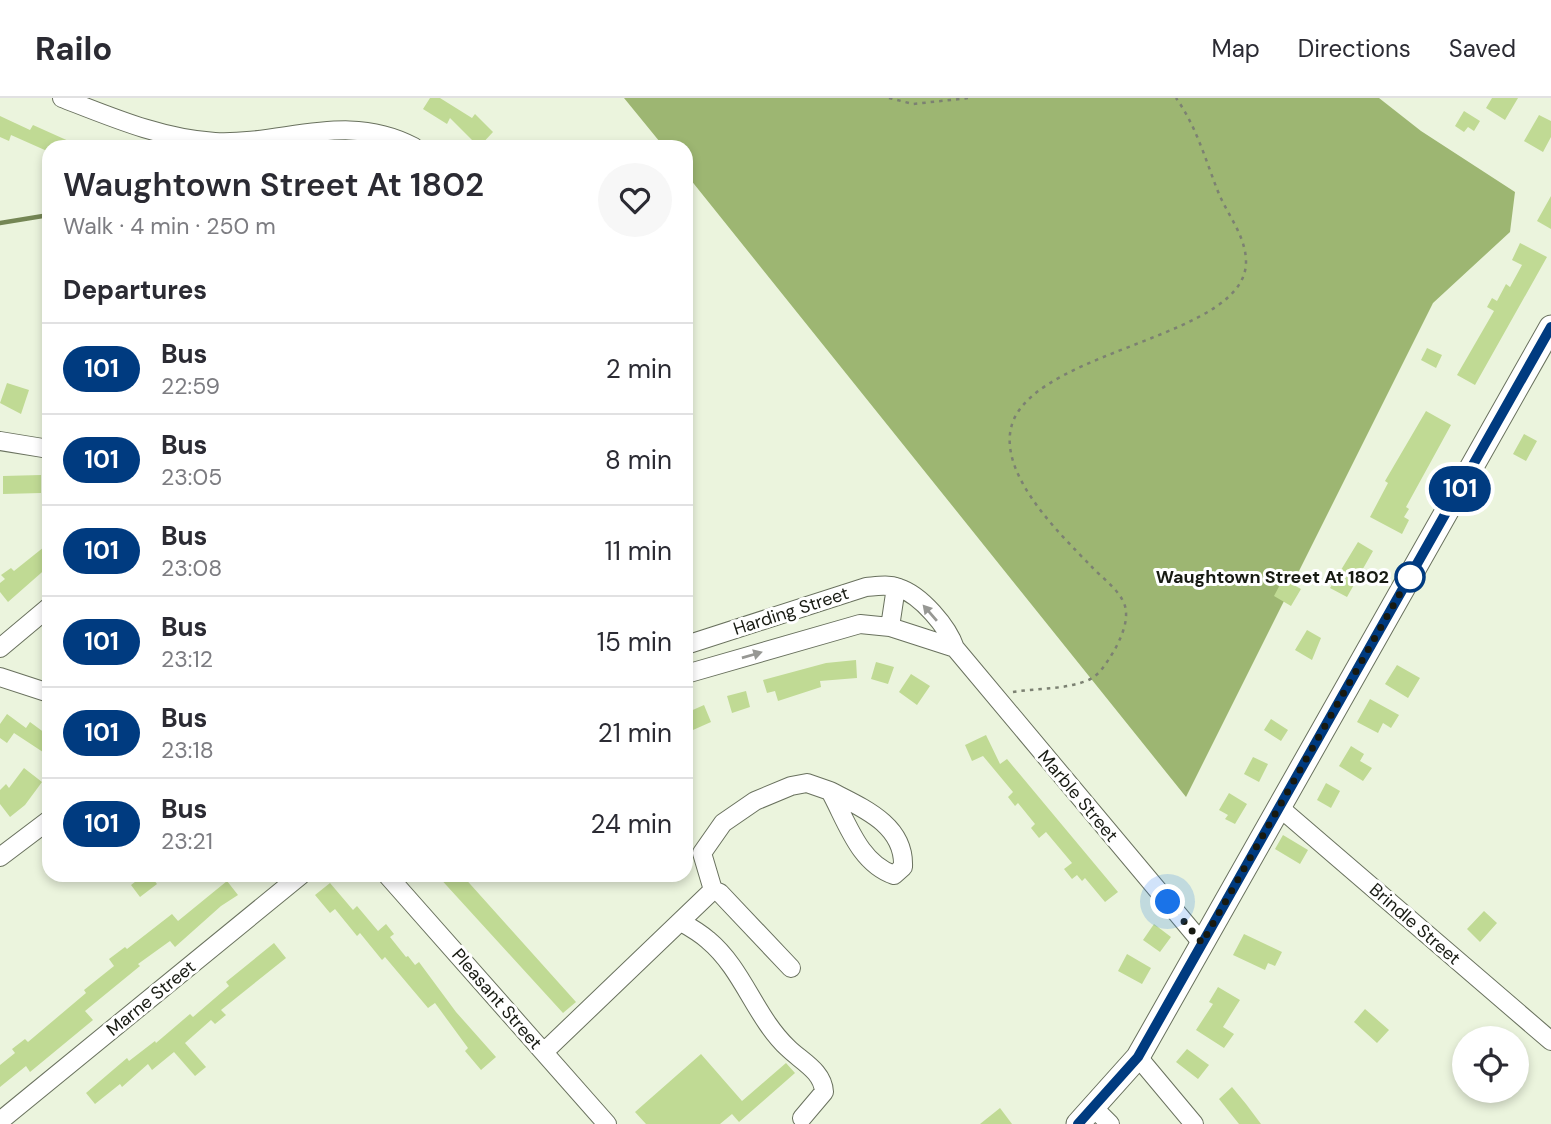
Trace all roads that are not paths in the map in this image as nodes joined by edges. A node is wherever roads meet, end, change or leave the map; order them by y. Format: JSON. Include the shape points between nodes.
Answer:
{"nodes":[{"id":1,"x":62,"y":98,"type":"edge"},
{"id":2,"x":194,"y":140,"type":"edge"},
{"id":3,"x":261,"y":140,"type":"edge"},
{"id":4,"x":396,"y":140,"type":"edge"},
{"id":5,"x":1551,"y":327,"type":"edge"},
{"id":6,"x":0,"y":441,"type":"edge"},
{"id":7,"x":42,"y":448,"type":"edge"},
{"id":8,"x":897,"y":587,"type":"junction"},
{"id":9,"x":42,"y":613,"type":"edge"},
{"id":10,"x":890,"y":627,"type":"junction"},
{"id":11,"x":693,"y":643,"type":"edge"},
{"id":12,"x":0,"y":648,"type":"edge"},
{"id":13,"x":955,"y":648,"type":"junction"},
{"id":14,"x":693,"y":672,"type":"edge"},
{"id":15,"x":0,"y":677,"type":"edge"},
{"id":16,"x":42,"y":691,"type":"edge"},
{"id":17,"x":830,"y":791,"type":"junction"},
{"id":18,"x":1279,"y":807,"type":"junction"},
{"id":19,"x":42,"y":825,"type":"edge"},
{"id":20,"x":0,"y":857,"type":"edge"},
{"id":21,"x":292,"y":882,"type":"edge"},
{"id":22,"x":393,"y":882,"type":"edge"},
{"id":23,"x":713,"y":890,"type":"junction"},
{"id":24,"x":681,"y":922,"type":"junction"},
{"id":25,"x":1202,"y":943,"type":"junction"},
{"id":26,"x":791,"y":968,"type":"dead end"},
{"id":27,"x":1551,"y":1041,"type":"edge"},
{"id":28,"x":544,"y":1052,"type":"junction"},
{"id":29,"x":1138,"y":1057,"type":"junction"},
{"id":30,"x":1085,"y":1116,"type":"edge"},
{"id":31,"x":802,"y":1118,"type":"dead end"},
{"id":32,"x":0,"y":1121,"type":"edge"},
{"id":33,"x":607,"y":1124,"type":"edge"},
{"id":34,"x":1110,"y":1124,"type":"edge"},
{"id":35,"x":1194,"y":1124,"type":"edge"}],
"edges":[{"from":1,"to":2,"type":"street"},
{"from":3,"to":4,"type":"street","via":[[316,130]]},
{"from":5,"to":18,"type":"main road"},
{"from":6,"to":7,"type":"street"},
{"from":8,"to":10,"type":"street"},
{"from":8,"to":11,"type":"street","name":"Harding Street","via":[[866,587]]},
{"from":13,"to":8,"type":"street","name":"Marble Street","one_way":true,"via":[[951,637],[916,597]]},
{"from":9,"to":12,"type":"street"},
{"from":10,"to":13,"type":"street"},
{"from":14,"to":10,"type":"street","name":"Harding Street","one_way":true,"via":[[860,624]]},
{"from":13,"to":25,"type":"street","name":"Marble Street"},
{"from":15,"to":16,"type":"street"},
{"from":17,"to":17,"type":"street","via":[[867,858],[894,875],[903,867],[904,852],[898,838],[873,816]]},
{"from":17,"to":23,"type":"street","via":[[807,783],[791,786],[755,801],[723,823],[702,853]]},
{"from":18,"to":25,"type":"main road"},
{"from":18,"to":27,"type":"street","name":"Brindle Street"},
{"from":19,"to":20,"type":"street"},
{"from":21,"to":32,"type":"street","name":"Marne Street"},
{"from":22,"to":28,"type":"street","name":"Pleasant Street"},
{"from":23,"to":24,"type":"street"},
{"from":23,"to":26,"type":"street"},
{"from":24,"to":28,"type":"street"},
{"from":24,"to":31,"type":"street","via":[[709,940],[742,979],[760,1013],[788,1048],[823,1082],[824,1092]]},
{"from":25,"to":29,"type":"main road"},
{"from":28,"to":33,"type":"street","name":"Pleasant Street"},
{"from":29,"to":30,"type":"main road"},
{"from":29,"to":35,"type":"street"},
{"from":30,"to":34,"type":"street"}]}
